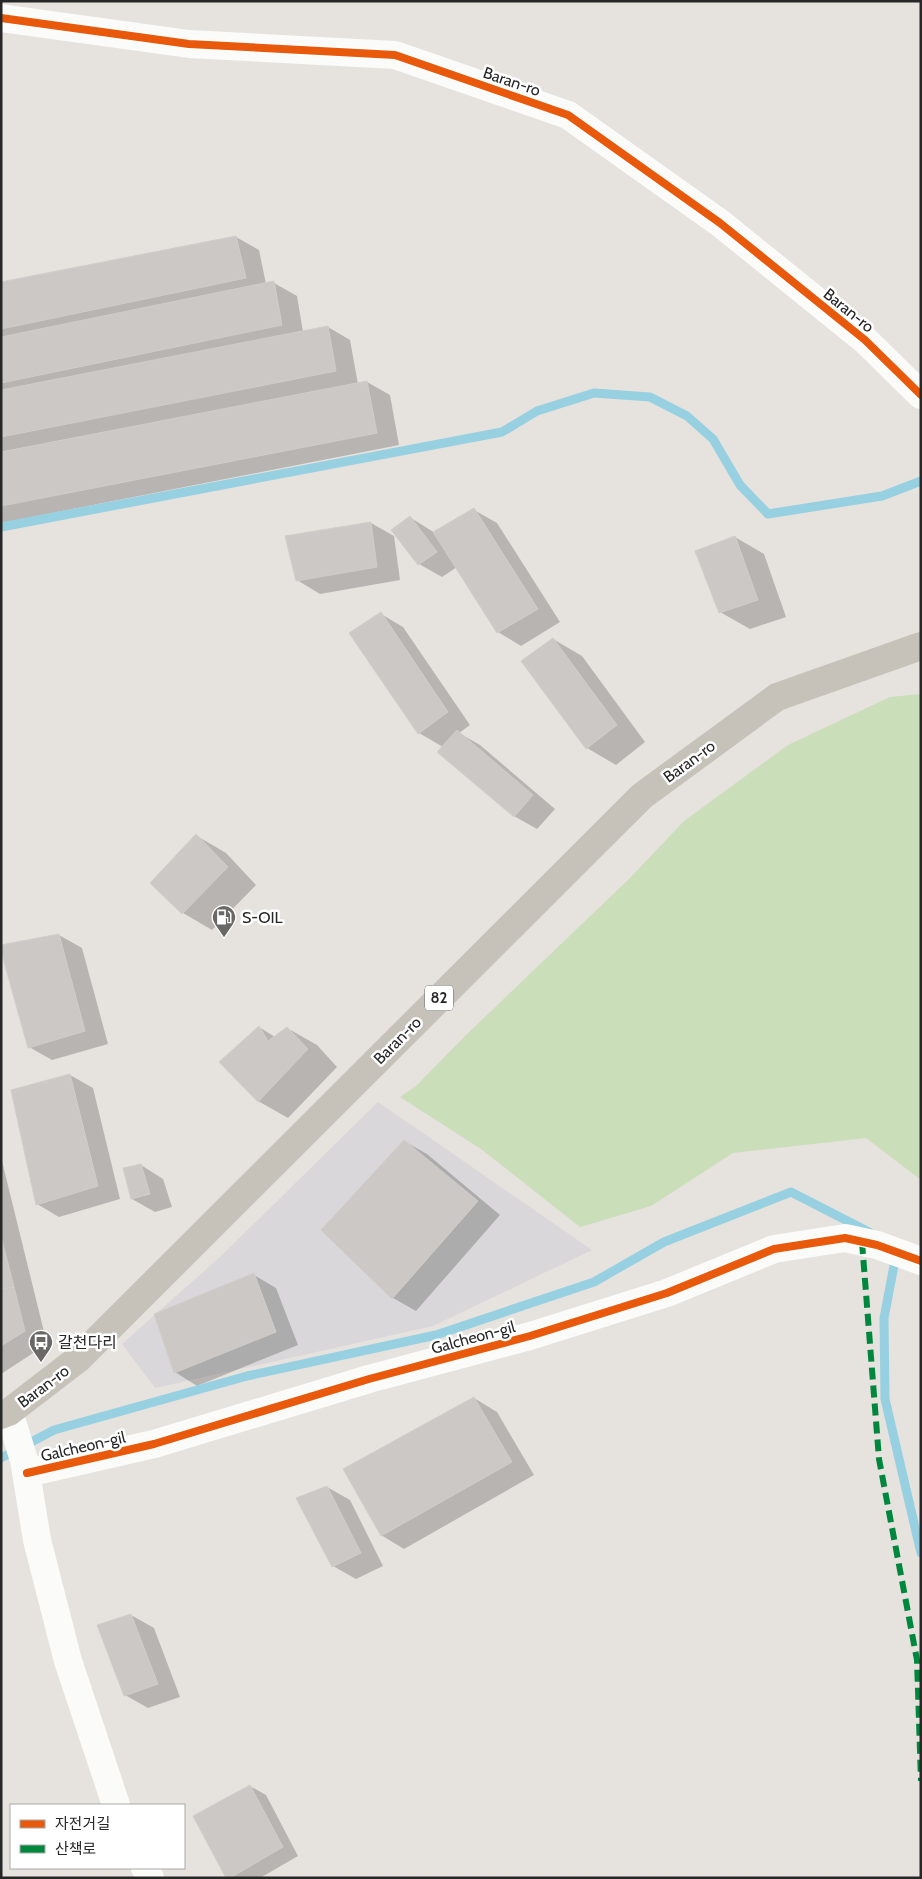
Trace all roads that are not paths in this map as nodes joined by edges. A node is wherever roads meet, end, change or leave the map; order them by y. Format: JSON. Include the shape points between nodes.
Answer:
{"nodes":[{"id":1,"x":1,"y":18,"type":"edge"},
{"id":2,"x":921,"y":395,"type":"edge"},
{"id":3,"x":921,"y":646,"type":"edge"},
{"id":4,"x":919,"y":1261,"type":"edge"},
{"id":5,"x":8,"y":1419,"type":"edge"},
{"id":6,"x":25,"y":1466,"type":"junction"},
{"id":7,"x":116,"y":1804,"type":"edge"}],
"edges":[{"from":1,"to":2,"type":"street","name":"Baran-ro","via":[[189,44],[395,55],[568,115],[720,223],[866,340]]},
{"from":3,"to":5,"type":"main road","name":"Baran-ro","number":"82","via":[[777,698],[642,796],[78,1359]]},
{"from":4,"to":6,"type":"street","name":"Galcheon-gil","via":[[877,1245],[845,1238],[774,1249],[667,1293],[530,1336],[370,1379],[154,1444]]},
{"from":5,"to":6,"type":"street","name":"Galcheon-gil"},
{"from":6,"to":7,"type":"street","name":"Galcheon-gil","via":[[37,1540],[68,1661]]}]}
